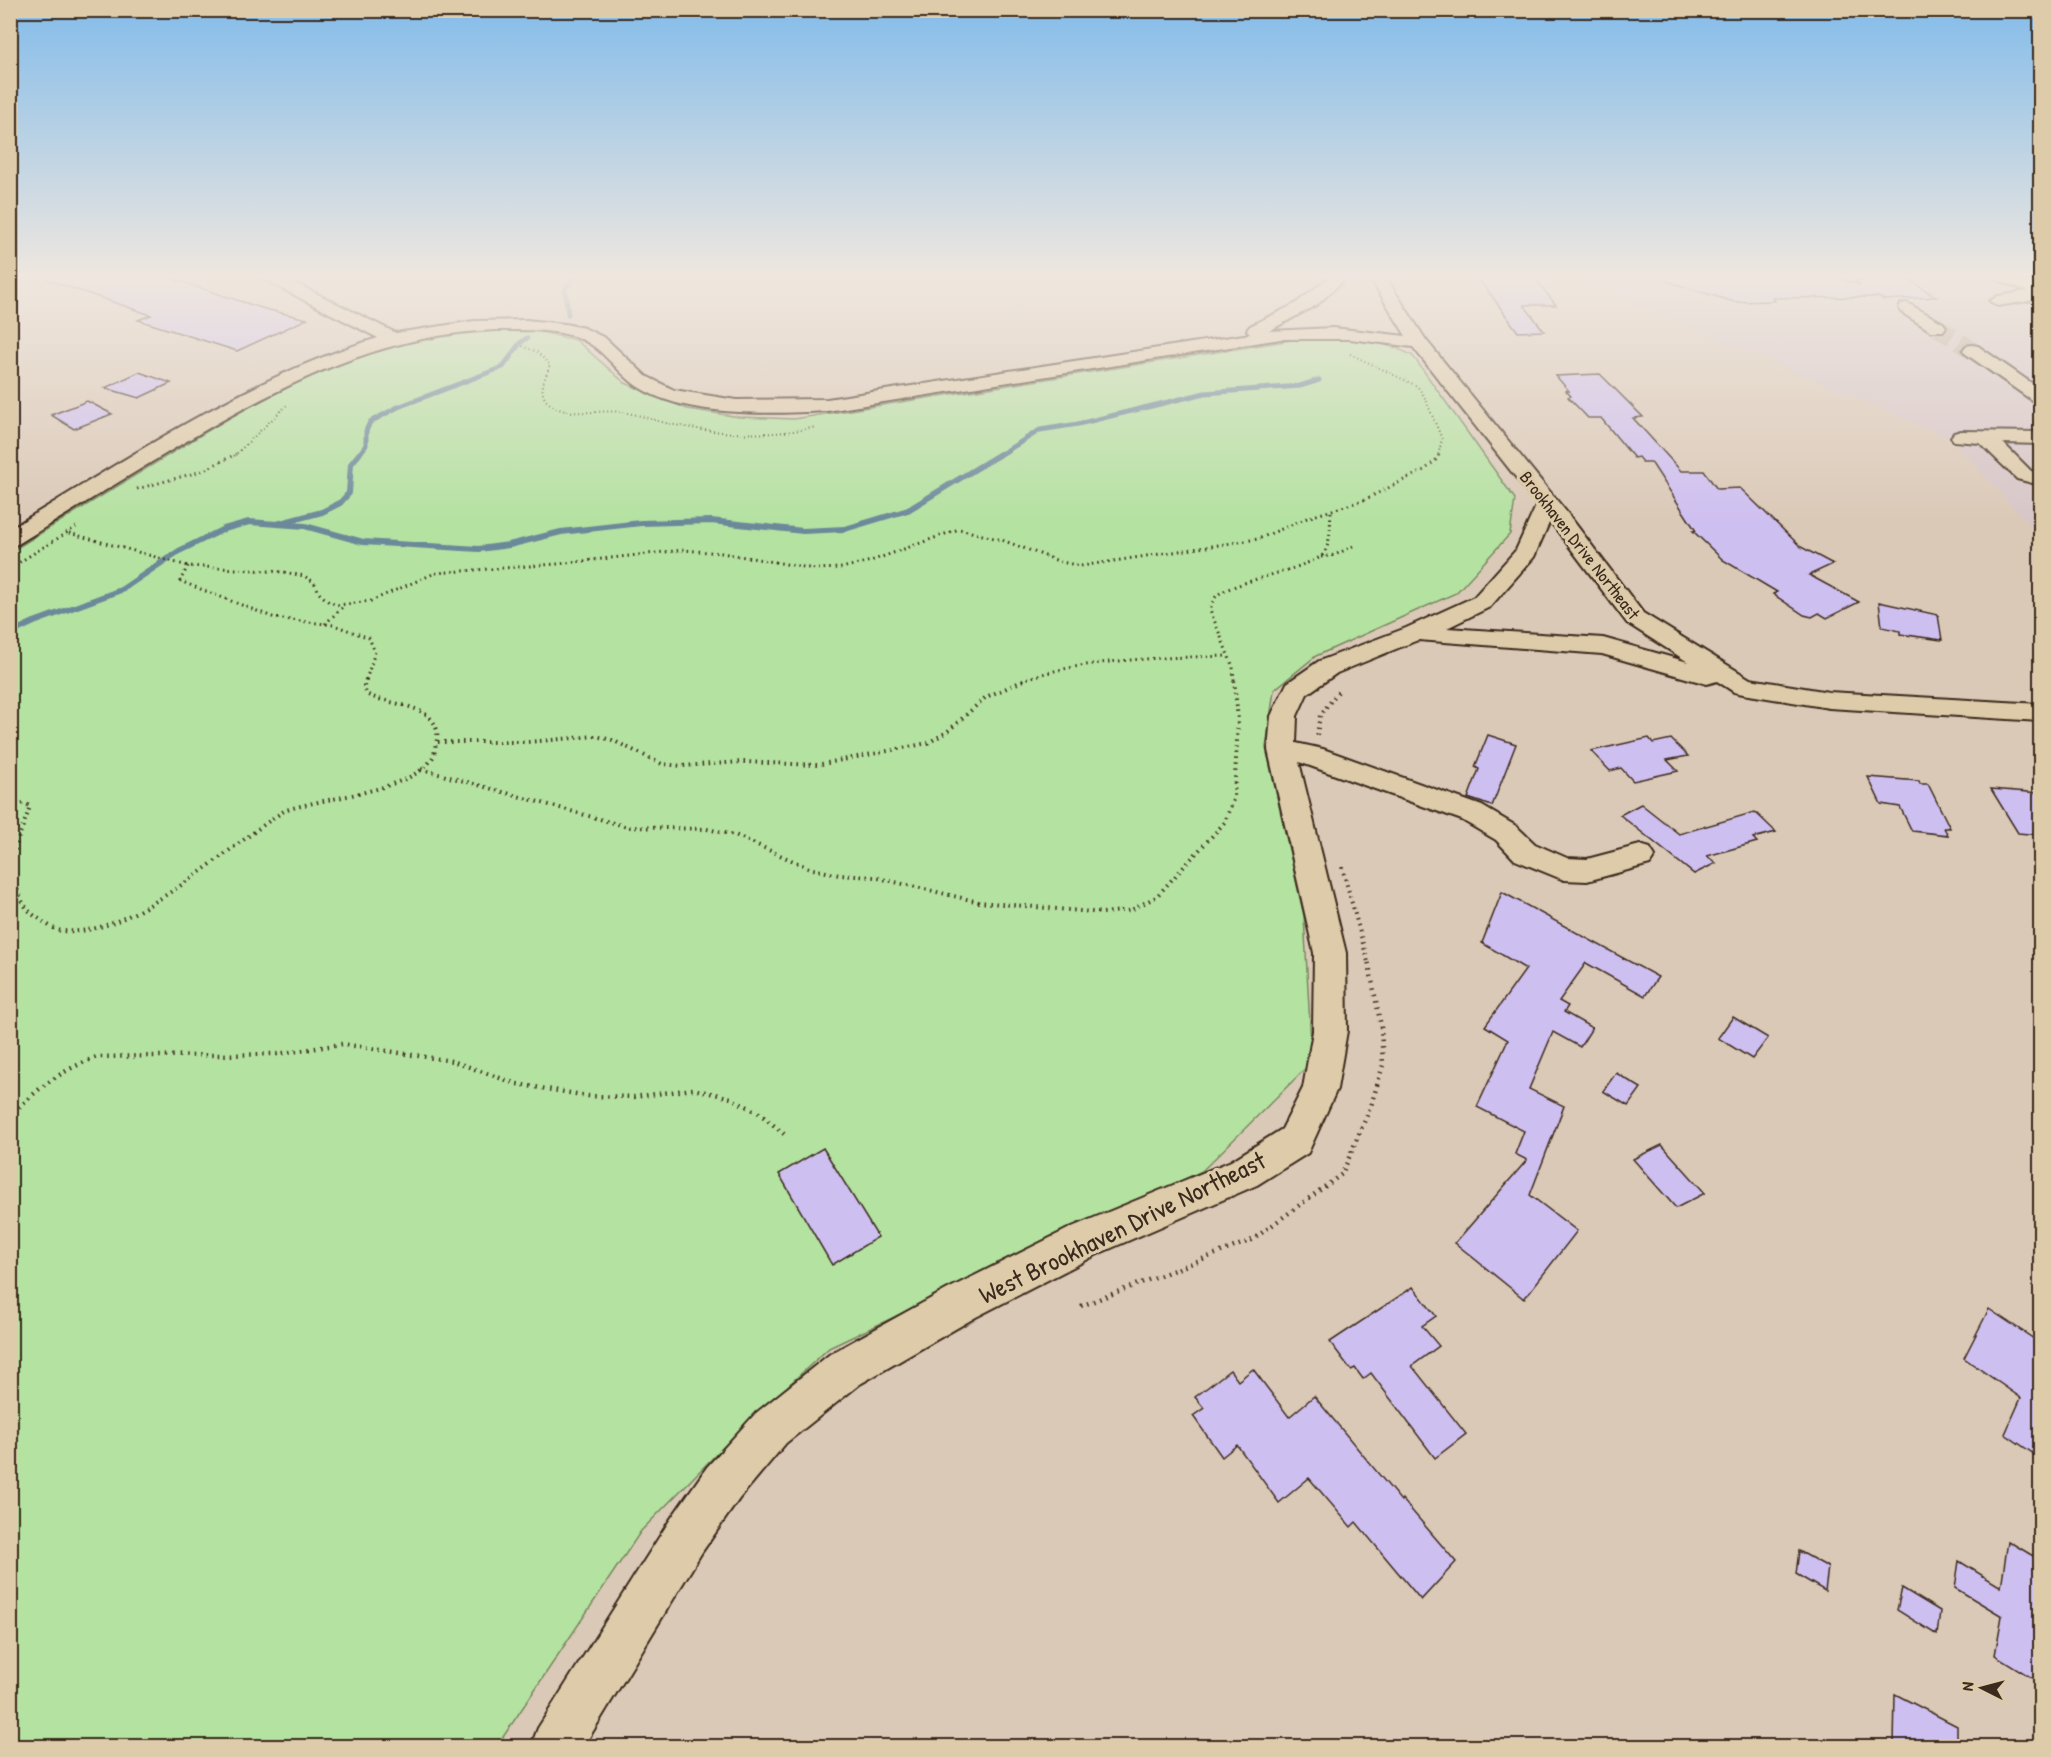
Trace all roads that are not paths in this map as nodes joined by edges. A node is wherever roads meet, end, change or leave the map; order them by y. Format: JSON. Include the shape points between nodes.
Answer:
{"nodes":[{"id":1,"x":333,"y":358,"type":"edge"},
{"id":2,"x":618,"y":358,"type":"edge"},
{"id":3,"x":1121,"y":358,"type":"edge"},
{"id":4,"x":1431,"y":358,"type":"edge"},
{"id":5,"x":1984,"y":358,"type":"tunnel mouth"},
{"id":6,"x":2040,"y":397,"type":"edge"},
{"id":7,"x":1961,"y":437,"type":"dead end"},
{"id":8,"x":1985,"y":437,"type":"junction"},
{"id":9,"x":2040,"y":438,"type":"edge"},
{"id":10,"x":2035,"y":476,"type":"edge"},
{"id":11,"x":1547,"y":504,"type":"junction"},
{"id":12,"x":10,"y":540,"type":"edge"},
{"id":13,"x":1415,"y":633,"type":"junction"},
{"id":14,"x":1743,"y":687,"type":"junction"},
{"id":15,"x":2040,"y":712,"type":"edge"},
{"id":16,"x":1298,"y":748,"type":"junction"},
{"id":17,"x":1640,"y":856,"type":"dead end"},
{"id":18,"x":556,"y":1746,"type":"edge"}],
"edges":[{"from":1,"to":12,"type":"street","via":[[268,385]]},
{"from":2,"to":3,"type":"street","via":[[648,386],[677,396],[750,407],[788,408]]},
{"from":4,"to":11,"type":"street","name":"Brookhaven Drive Northeast"},
{"from":5,"to":6,"type":"street"},
{"from":7,"to":8,"type":"street"},
{"from":8,"to":9,"type":"street"},
{"from":8,"to":10,"type":"street"},
{"from":11,"to":13,"type":"street","name":"West Brookhaven Drive Northeast","via":[[1526,552],[1482,602]]},
{"from":11,"to":14,"type":"street","name":"Brookhaven Drive Northeast","via":[[1635,618]]},
{"from":13,"to":14,"type":"street","name":"West Brookhaven Drive Northeast","via":[[1603,646]]},
{"from":13,"to":16,"type":"street","name":"West Brookhaven Drive Northeast","via":[[1328,667],[1296,689],[1284,716]]},
{"from":14,"to":15,"type":"street","name":"Brookhaven Drive Northeast","via":[[1829,700]]},
{"from":16,"to":17,"type":"street","via":[[1472,813],[1506,833],[1525,852],[1564,869],[1587,870]]},
{"from":16,"to":18,"type":"street","name":"West Brookhaven Drive Northeast","via":[[1329,953],[1330,1031],[1320,1089],[1295,1142],[1244,1173],[1086,1240],[962,1304],[845,1369],[771,1428],[723,1483],[686,1536]]}]}
